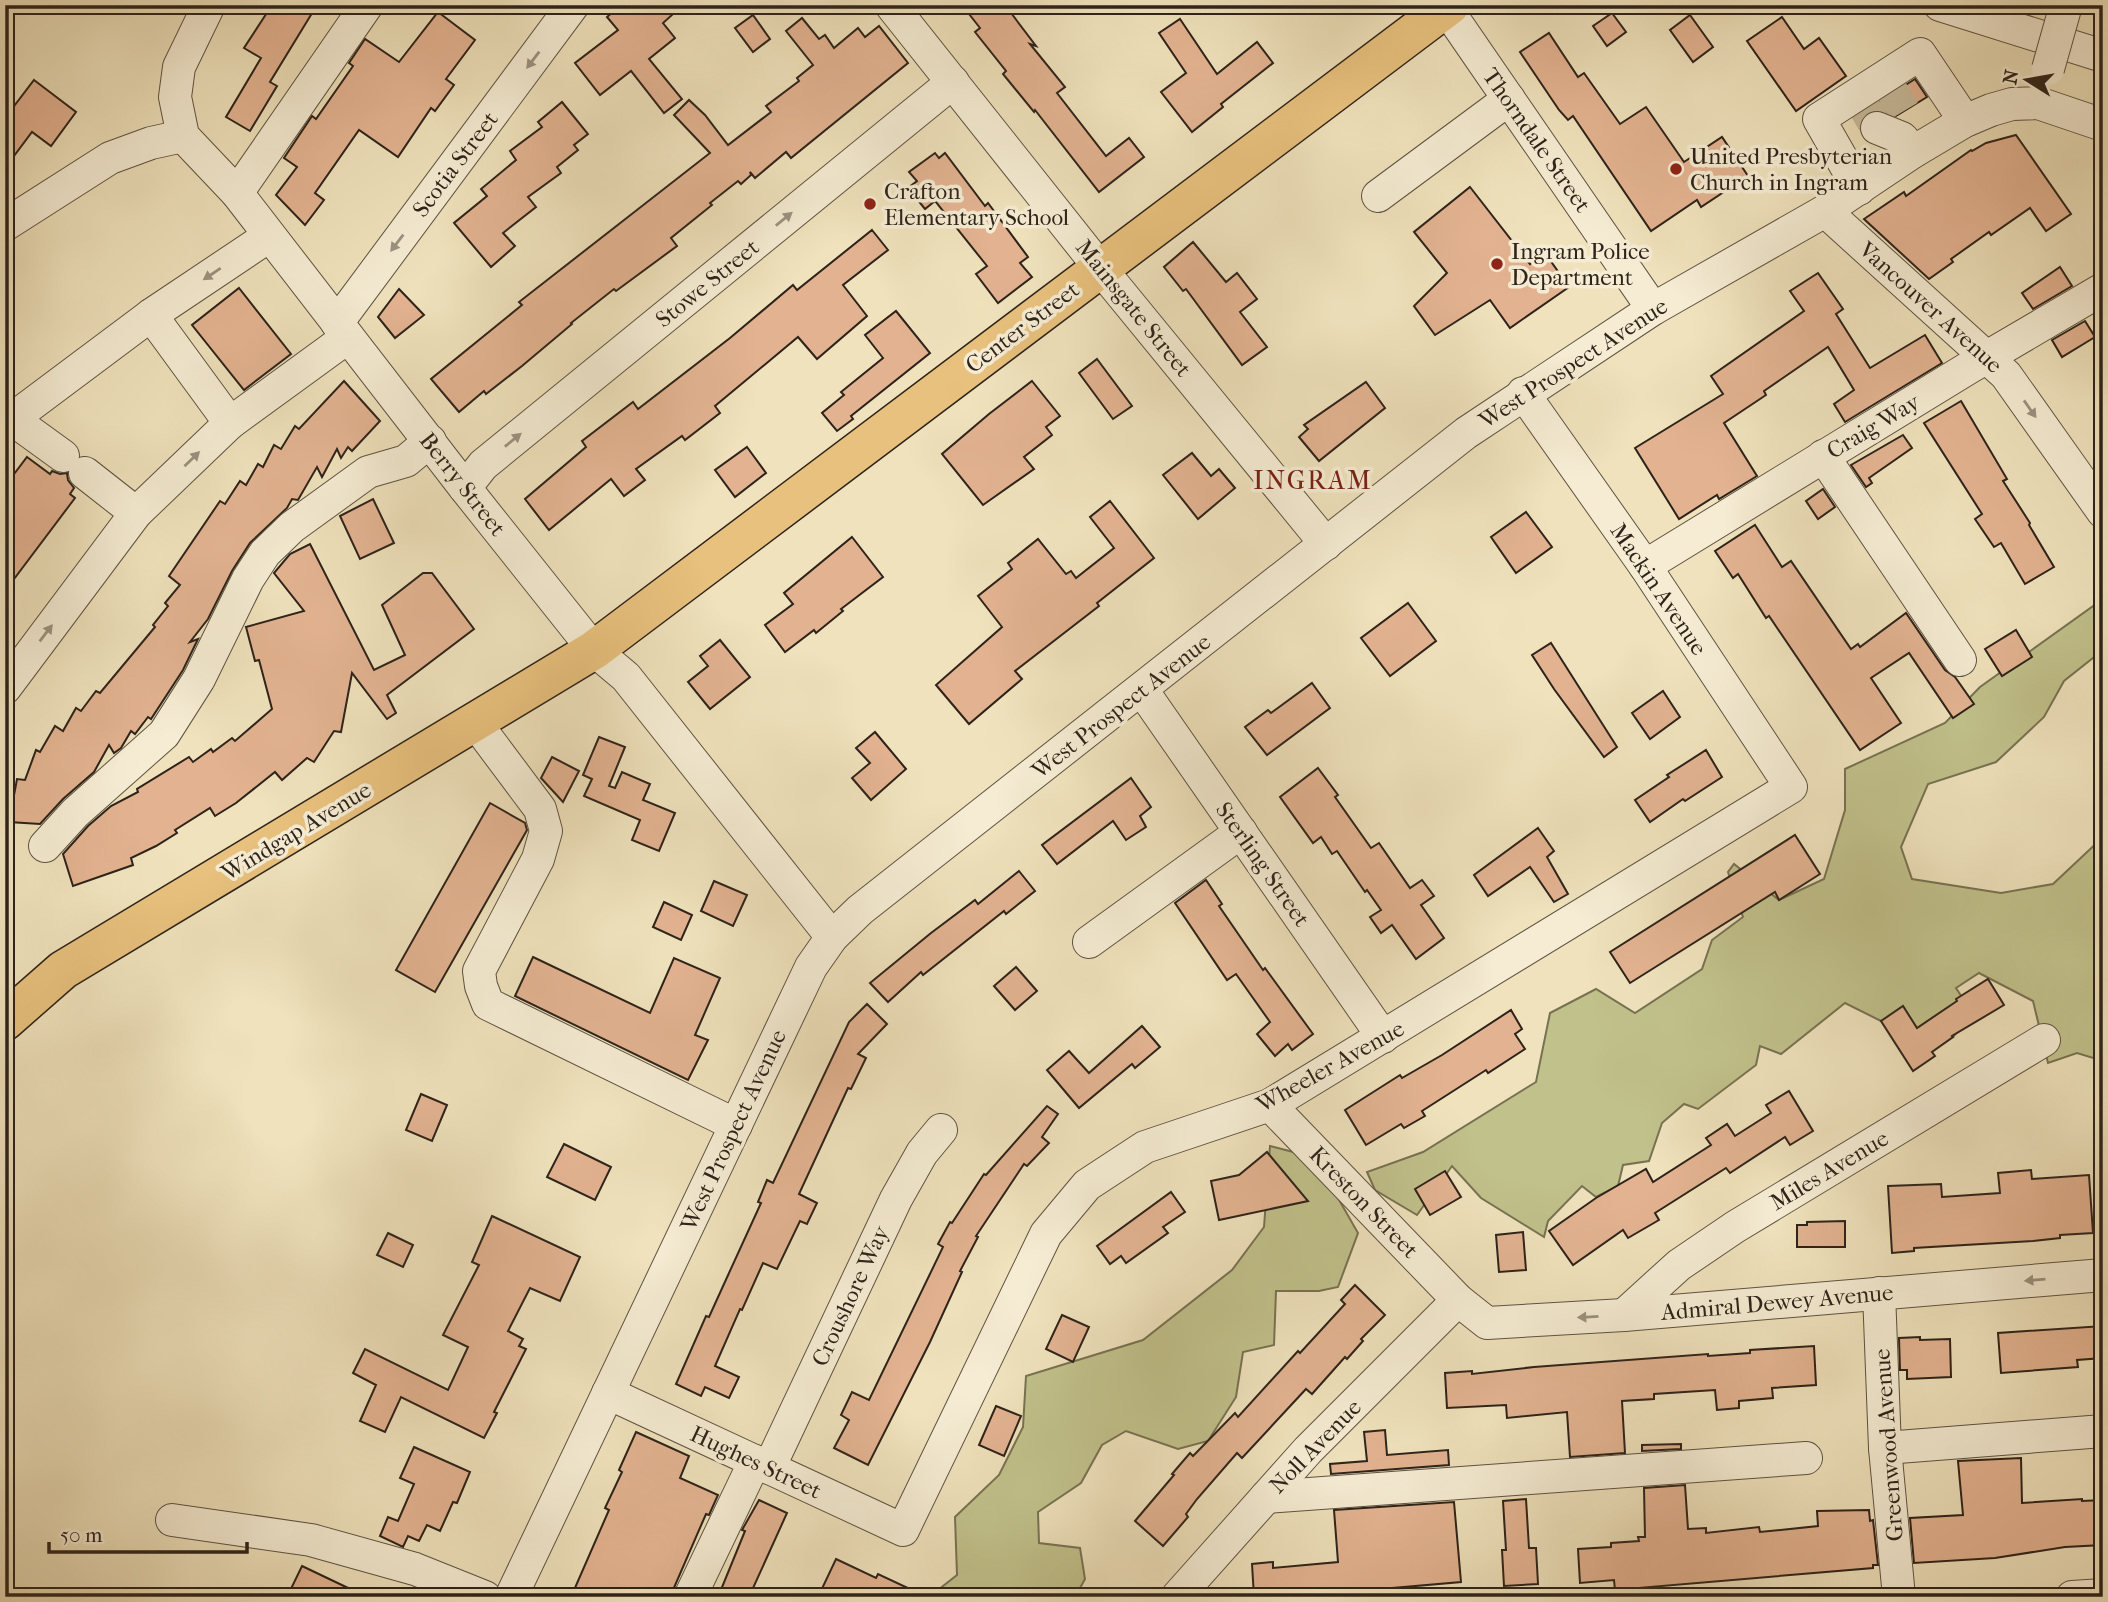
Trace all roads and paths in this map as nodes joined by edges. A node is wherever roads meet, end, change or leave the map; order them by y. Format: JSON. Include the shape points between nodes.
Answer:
{"nodes":[{"id":1,"x":209,"y":5,"type":"edge"},
{"id":2,"x":367,"y":5,"type":"edge"},
{"id":3,"x":573,"y":5,"type":"edge"},
{"id":4,"x":891,"y":5,"type":"edge"},
{"id":5,"x":1940,"y":5,"type":"edge"},
{"id":6,"x":2066,"y":5,"type":"edge"},
{"id":7,"x":1447,"y":6,"type":"edge"},
{"id":8,"x":2103,"y":56,"type":"edge"},
{"id":9,"x":953,"y":82,"type":"junction"},
{"id":10,"x":1509,"y":99,"type":"junction"},
{"id":11,"x":2038,"y":103,"type":"junction"},
{"id":12,"x":1886,"y":111,"type":"junction"},
{"id":13,"x":1965,"y":121,"type":"junction"},
{"id":14,"x":2103,"y":125,"type":"edge"},
{"id":15,"x":183,"y":136,"type":"junction"},
{"id":16,"x":1859,"y":189,"type":"junction"},
{"id":17,"x":237,"y":193,"type":"junction"},
{"id":18,"x":1378,"y":196,"type":"dead end"},
{"id":19,"x":1825,"y":211,"type":"junction"},
{"id":20,"x":5,"y":225,"type":"edge"},
{"id":21,"x":268,"y":236,"type":"junction"},
{"id":22,"x":1100,"y":268,"type":"junction"},
{"id":23,"x":2103,"y":289,"type":"edge"},
{"id":24,"x":1653,"y":309,"type":"junction"},
{"id":25,"x":151,"y":315,"type":"junction"},
{"id":26,"x":343,"y":330,"type":"junction"},
{"id":27,"x":1987,"y":356,"type":"junction"},
{"id":28,"x":1523,"y":393,"type":"junction"},
{"id":29,"x":230,"y":423,"type":"junction"},
{"id":30,"x":9,"y":424,"type":"edge"},
{"id":31,"x":430,"y":441,"type":"junction"},
{"id":32,"x":1823,"y":456,"type":"junction"},
{"id":33,"x":465,"y":488,"type":"junction"},
{"id":34,"x":2103,"y":512,"type":"edge"},
{"id":35,"x":136,"y":513,"type":"junction"},
{"id":36,"x":1325,"y":544,"type":"junction"},
{"id":37,"x":1645,"y":566,"type":"junction"},
{"id":38,"x":594,"y":650,"type":"junction"},
{"id":39,"x":1960,"y":660,"type":"dead end"},
{"id":40,"x":5,"y":688,"type":"edge"},
{"id":41,"x":1142,"y":690,"type":"junction"},
{"id":42,"x":475,"y":722,"type":"junction"},
{"id":43,"x":1791,"y":787,"type":"joint"},
{"id":44,"x":1241,"y":832,"type":"junction"},
{"id":45,"x":46,"y":846,"type":"dead end"},
{"id":46,"x":832,"y":937,"type":"junction"},
{"id":47,"x":1089,"y":942,"type":"dead end"},
{"id":48,"x":5,"y":1021,"type":"edge"},
{"id":49,"x":1383,"y":1037,"type":"junction"},
{"id":50,"x":2044,"y":1040,"type":"dead end"},
{"id":51,"x":1270,"y":1105,"type":"junction"},
{"id":52,"x":736,"y":1125,"type":"junction"},
{"id":53,"x":941,"y":1130,"type":"dead end"},
{"id":54,"x":2103,"y":1275,"type":"edge"},
{"id":55,"x":1879,"y":1293,"type":"junction"},
{"id":56,"x":1458,"y":1300,"type":"junction"},
{"id":57,"x":1624,"y":1315,"type":"junction"},
{"id":58,"x":608,"y":1393,"type":"junction"},
{"id":59,"x":2103,"y":1431,"type":"edge"},
{"id":60,"x":1885,"y":1448,"type":"junction"},
{"id":61,"x":1806,"y":1458,"type":"dead end"},
{"id":62,"x":762,"y":1465,"type":"junction"},
{"id":63,"x":1266,"y":1497,"type":"junction"},
{"id":64,"x":172,"y":1520,"type":"dead end"},
{"id":65,"x":903,"y":1530,"type":"joint"},
{"id":66,"x":2103,"y":1595,"type":"edge"},
{"id":67,"x":485,"y":1597,"type":"edge"},
{"id":68,"x":511,"y":1597,"type":"edge"},
{"id":69,"x":690,"y":1597,"type":"edge"},
{"id":70,"x":1177,"y":1597,"type":"edge"},
{"id":71,"x":1899,"y":1597,"type":"edge"},
{"id":72,"x":2072,"y":1597,"type":"edge"}],
"edges":[{"from":1,"to":15,"type":"street","via":[[179,67],[175,97]]},
{"from":2,"to":17,"type":"street"},
{"from":3,"to":26,"type":"street","name":"Scotia Street","one_way":true},
{"from":4,"to":9,"type":"street","name":"Mainsgate Street"},
{"from":5,"to":8,"type":"street"},
{"from":6,"to":11,"type":"street","bridge":true},
{"from":7,"to":10,"type":"street","name":"Thorndale Street"},
{"from":7,"to":22,"type":"main road","name":"Center Street"},
{"from":9,"to":22,"type":"street","name":"Mainsgate Street"},
{"from":33,"to":9,"type":"street","name":"Stowe Street","one_way":true,"via":[[483,465]]},
{"from":10,"to":18,"type":"street"},
{"from":10,"to":24,"type":"street","name":"Thorndale Street"},
{"from":11,"to":13,"type":"street","name":"West Prospect Avenue","via":[[2012,104]]},
{"from":11,"to":14,"type":"street"},
{"from":12,"to":13,"type":"street","name":"West Prospect Avenue"},
{"from":12,"to":13,"type":"street","via":[[1920,54]]},
{"from":12,"to":16,"type":"street","name":"West Prospect Avenue"},
{"from":12,"to":16,"type":"street","via":[[1819,119]]},
{"from":15,"to":17,"type":"street","name":"Berry Street"},
{"from":15,"to":20,"type":"street","via":[[110,158]]},
{"from":16,"to":19,"type":"street","name":"West Prospect Avenue"},
{"from":17,"to":21,"type":"street","name":"Berry Street"},
{"from":19,"to":24,"type":"street","name":"West Prospect Avenue"},
{"from":19,"to":27,"type":"street","name":"Vancouver Avenue"},
{"from":21,"to":25,"type":"street","one_way":true},
{"from":21,"to":26,"type":"street","name":"Berry Street"},
{"from":22,"to":36,"type":"street","name":"Mainsgate Street"},
{"from":22,"to":38,"type":"main road","name":"Center Street"},
{"from":23,"to":27,"type":"street","name":"Craig Way"},
{"from":24,"to":28,"type":"street","name":"West Prospect Avenue"},
{"from":25,"to":29,"type":"street"},
{"from":25,"to":30,"type":"street"},
{"from":26,"to":29,"type":"street","name":"Scotia Street"},
{"from":26,"to":31,"type":"street","name":"Berry Street"},
{"from":27,"to":32,"type":"street","name":"Craig Way"},
{"from":27,"to":34,"type":"street","name":"Vancouver Avenue","one_way":true,"via":[[2006,375]]},
{"from":28,"to":36,"type":"street","name":"West Prospect Avenue"},
{"from":28,"to":37,"type":"street","name":"Mackin Avenue"},
{"from":35,"to":29,"type":"street","name":"Scotia Street","one_way":true},
{"from":30,"to":35,"type":"street","via":[[74,464]]},
{"from":31,"to":33,"type":"street","name":"Berry Street"},
{"from":31,"to":45,"type":"street","via":[[406,461],[368,472],[292,527],[265,553],[199,679],[164,734],[75,813]]},
{"from":32,"to":37,"type":"street","name":"Craig Way"},
{"from":32,"to":39,"type":"street"},
{"from":33,"to":38,"type":"street","name":"Berry Street"},
{"from":40,"to":35,"type":"street","name":"Scotia Street","one_way":true},
{"from":36,"to":41,"type":"street","name":"West Prospect Avenue"},
{"from":37,"to":43,"type":"street","name":"Mackin Avenue"},
{"from":38,"to":42,"type":"main road","name":"Windgap Avenue"},
{"from":38,"to":46,"type":"street","name":"Berry Street","via":[[626,677]]},
{"from":41,"to":44,"type":"street","name":"Sterling Street"},
{"from":41,"to":46,"type":"street","name":"West Prospect Avenue","via":[[860,910]]},
{"from":42,"to":48,"type":"main road","name":"Windgap Avenue","via":[[63,970]]},
{"from":42,"to":52,"type":"street","via":[[540,809],[546,831],[538,859],[479,971],[488,1004]]},
{"from":43,"to":49,"type":"street","name":"Wheeler Avenue"},
{"from":44,"to":47,"type":"street"},
{"from":44,"to":49,"type":"street","name":"Sterling Street"},
{"from":46,"to":52,"type":"street","name":"West Prospect Avenue","via":[[811,967]]},
{"from":49,"to":51,"type":"street","name":"Wheeler Avenue"},
{"from":50,"to":57,"type":"street","name":"Miles Avenue","via":[[1735,1227],[1679,1265]]},
{"from":51,"to":56,"type":"street","name":"Kreston Street"},
{"from":51,"to":65,"type":"street","name":"Wheeler Avenue","via":[[1145,1147],[1087,1185],[1046,1234]]},
{"from":52,"to":58,"type":"street","name":"West Prospect Avenue"},
{"from":53,"to":62,"type":"street","name":"Croushore Way","via":[[896,1199]]},
{"from":54,"to":55,"type":"street","name":"Admiral Dewey Avenue","one_way":true},
{"from":55,"to":57,"type":"street","name":"Admiral Dewey Avenue"},
{"from":55,"to":60,"type":"street","name":"Greenwood Avenue"},
{"from":57,"to":56,"type":"street","name":"Admiral Dewey Avenue","one_way":true,"via":[[1487,1323]]},
{"from":56,"to":63,"type":"street","name":"Noll Avenue"},
{"from":58,"to":62,"type":"street","name":"Hughes Street"},
{"from":58,"to":68,"type":"street","name":"West Prospect Avenue"},
{"from":59,"to":60,"type":"street"},
{"from":60,"to":71,"type":"street","name":"Greenwood Avenue"},
{"from":61,"to":63,"type":"street"},
{"from":62,"to":65,"type":"street","name":"Hughes Street"},
{"from":62,"to":69,"type":"street","name":"Croushore Way"},
{"from":63,"to":70,"type":"street","name":"Noll Avenue"},
{"from":64,"to":67,"type":"street","via":[[311,1540],[415,1570]]},
{"from":66,"to":72,"type":"street"}]}
